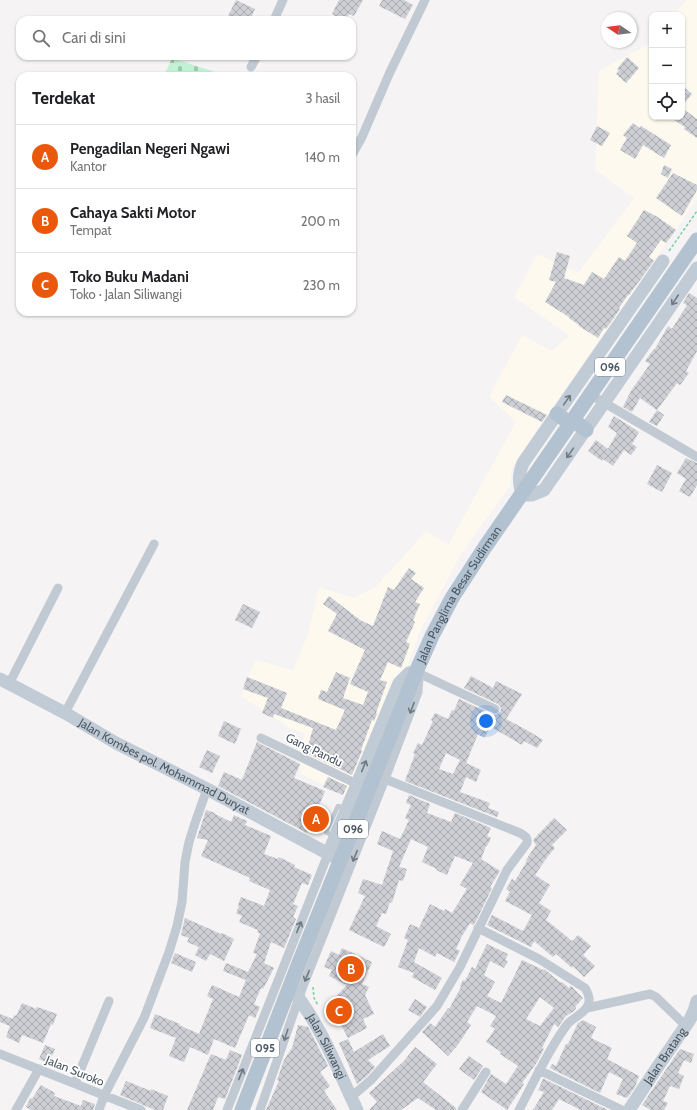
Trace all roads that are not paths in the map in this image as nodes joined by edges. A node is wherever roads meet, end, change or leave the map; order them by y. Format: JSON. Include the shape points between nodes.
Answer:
{"nodes":[{"id":1,"x":283,"y":0,"type":"edge"},
{"id":2,"x":425,"y":0,"type":"edge"},
{"id":3,"x":276,"y":16,"type":"edge"},
{"id":4,"x":254,"y":60,"type":"edge"},
{"id":5,"x":251,"y":67,"type":"dead end"},
{"id":6,"x":356,"y":148,"type":"edge"},
{"id":7,"x":695,"y":247,"type":"edge"},
{"id":8,"x":662,"y":261,"type":"road end"},
{"id":9,"x":697,"y":268,"type":"edge"},
{"id":10,"x":591,"y":395,"type":"junction"},
{"id":11,"x":604,"y":403,"type":"junction"},
{"id":12,"x":557,"y":414,"type":"junction"},
{"id":13,"x":572,"y":422,"type":"junction"},
{"id":14,"x":586,"y":430,"type":"junction"},
{"id":15,"x":697,"y":457,"type":"edge"},
{"id":16,"x":522,"y":494,"type":"junction"},
{"id":17,"x":154,"y":544,"type":"dead end"},
{"id":18,"x":58,"y":588,"type":"dead end"},
{"id":19,"x":416,"y":672,"type":"junction"},
{"id":20,"x":5,"y":682,"type":"edge"},
{"id":21,"x":495,"y":710,"type":"dead end"},
{"id":22,"x":65,"y":714,"type":"junction"},
{"id":23,"x":386,"y":731,"type":"junction"},
{"id":24,"x":261,"y":738,"type":"dead end"},
{"id":25,"x":380,"y":777,"type":"junction"},
{"id":26,"x":357,"y":784,"type":"junction"},
{"id":27,"x":207,"y":789,"type":"junction"},
{"id":28,"x":353,"y":812,"type":"junction"},
{"id":29,"x":341,"y":840,"type":"junction"},
{"id":30,"x":334,"y":857,"type":"junction"},
{"id":31,"x":327,"y":910,"type":"junction"},
{"id":32,"x":478,"y":928,"type":"junction"},
{"id":33,"x":294,"y":992,"type":"junction"},
{"id":34,"x":109,"y":1001,"type":"dead end"},
{"id":35,"x":696,"y":1004,"type":"edge"},
{"id":36,"x":587,"y":1008,"type":"junction"},
{"id":37,"x":686,"y":1026,"type":"junction"},
{"id":38,"x":0,"y":1054,"type":"edge"},
{"id":39,"x":39,"y":1069,"type":"junction"},
{"id":40,"x":539,"y":1070,"type":"junction"},
{"id":41,"x":486,"y":1072,"type":"dead end"},
{"id":42,"x":75,"y":1083,"type":"junction"},
{"id":43,"x":104,"y":1096,"type":"junction"},
{"id":44,"x":351,"y":1097,"type":"junction"},
{"id":45,"x":16,"y":1110,"type":"edge"},
{"id":46,"x":99,"y":1110,"type":"edge"},
{"id":47,"x":141,"y":1110,"type":"edge"},
{"id":48,"x":227,"y":1110,"type":"edge"},
{"id":49,"x":242,"y":1110,"type":"edge"},
{"id":50,"x":260,"y":1110,"type":"edge"},
{"id":51,"x":357,"y":1110,"type":"edge"},
{"id":52,"x":462,"y":1110,"type":"edge"},
{"id":53,"x":518,"y":1110,"type":"edge"},
{"id":54,"x":622,"y":1110,"type":"edge"},
{"id":55,"x":629,"y":1110,"type":"edge"}],
"edges":[{"from":1,"to":3,"type":"street"},
{"from":2,"to":6,"type":"street"},
{"from":4,"to":5,"type":"street"},
{"from":7,"to":10,"type":"main road","name":"Jalan Panglima Besar Sudirman","number":"096"},
{"from":12,"to":8,"type":"street","one_way":true},
{"from":9,"to":11,"type":"street","one_way":true},
{"from":10,"to":11,"type":"street"},
{"from":10,"to":13,"type":"main road","name":"Jalan Panglima Besar Sudirman","number":"096"},
{"from":11,"to":14,"type":"street"},
{"from":11,"to":15,"type":"street"},
{"from":12,"to":13,"type":"main road"},
{"from":12,"to":16,"type":"street","via":[[523,463],[519,481]]},
{"from":13,"to":14,"type":"main road"},
{"from":13,"to":16,"type":"main road","name":"Jalan Panglima Besar Sudirman","number":"096"},
{"from":14,"to":16,"type":"street","one_way":true,"via":[[544,490],[532,495]]},
{"from":16,"to":19,"type":"main road","name":"Jalan Panglima Besar Sudirman","number":"096","via":[[457,590]]},
{"from":17,"to":22,"type":"street"},
{"from":18,"to":20,"type":"street"},
{"from":19,"to":21,"type":"street"},
{"from":19,"to":23,"type":"main road","name":"Jalan Panglima Besar Sudirman","number":"096"},
{"from":19,"to":25,"type":"street","one_way":true,"via":[[419,676],[418,692]]},
{"from":20,"to":22,"type":"street","name":"Jalan Kombes pol. Mohammad Duryat"},
{"from":22,"to":27,"type":"street","name":"Jalan Kombes pol. Mohammad Duryat"},
{"from":23,"to":25,"type":"main road","name":"Jalan Panglima Besar Sudirman","number":"096"},
{"from":26,"to":23,"type":"street","one_way":true},
{"from":24,"to":26,"type":"street","name":"Gang Pandu"},
{"from":25,"to":28,"type":"main road","name":"Jalan Panglima Besar Sudirman","number":"096"},
{"from":25,"to":31,"type":"street","one_way":true},
{"from":25,"to":32,"type":"street","via":[[527,838],[527,844],[507,870]]},
{"from":26,"to":28,"type":"street"},
{"from":27,"to":30,"type":"street","name":"Jalan Kombes pol. Mohammad Duryat"},
{"from":27,"to":43,"type":"street","via":[[189,842],[182,902],[169,952],[144,1018]]},
{"from":28,"to":29,"type":"main road","name":"Jalan Panglima Besar Sudirman","number":"096"},
{"from":28,"to":29,"type":"lane","via":[[338,806],[326,832]]},
{"from":29,"to":30,"type":"main road","name":"Jalan Panglima Besar Sudirman","number":"096"},
{"from":30,"to":31,"type":"main road","name":"Jalan Panglima Besar Sudirman","number":"096"},
{"from":48,"to":30,"type":"street","one_way":true},
{"from":31,"to":33,"type":"main road","name":"Jalan Panglima Besar Sudirman","number":"096"},
{"from":31,"to":33,"type":"street","one_way":true,"via":[[309,971]]},
{"from":32,"to":36,"type":"street","via":[[539,959],[585,988],[589,999]]},
{"from":32,"to":44,"type":"street","via":[[460,967],[437,1006],[371,1080]]},
{"from":33,"to":44,"type":"street","name":"Jalan Siliwangi","via":[[315,1022]]},
{"from":33,"to":49,"type":"main road","number":"095"},
{"from":33,"to":50,"type":"street","one_way":true},
{"from":34,"to":42,"type":"street"},
{"from":35,"to":37,"type":"street","name":"Jalan Bratang"},
{"from":36,"to":37,"type":"street","via":[[650,994]]},
{"from":36,"to":40,"type":"street","via":[[566,1025]]},
{"from":37,"to":55,"type":"street","name":"Jalan Bratang"},
{"from":38,"to":39,"type":"street","name":"Jalan Suroko"},
{"from":39,"to":42,"type":"street","name":"Jalan Suroko"},
{"from":39,"to":45,"type":"street"},
{"from":40,"to":53,"type":"street"},
{"from":40,"to":54,"type":"street"},
{"from":41,"to":52,"type":"street"},
{"from":42,"to":43,"type":"street","name":"Jalan Suroko"},
{"from":43,"to":46,"type":"street"},
{"from":43,"to":47,"type":"street","name":"Jalan Suroko"},
{"from":44,"to":51,"type":"street","name":"Jalan Siliwangi"}]}
